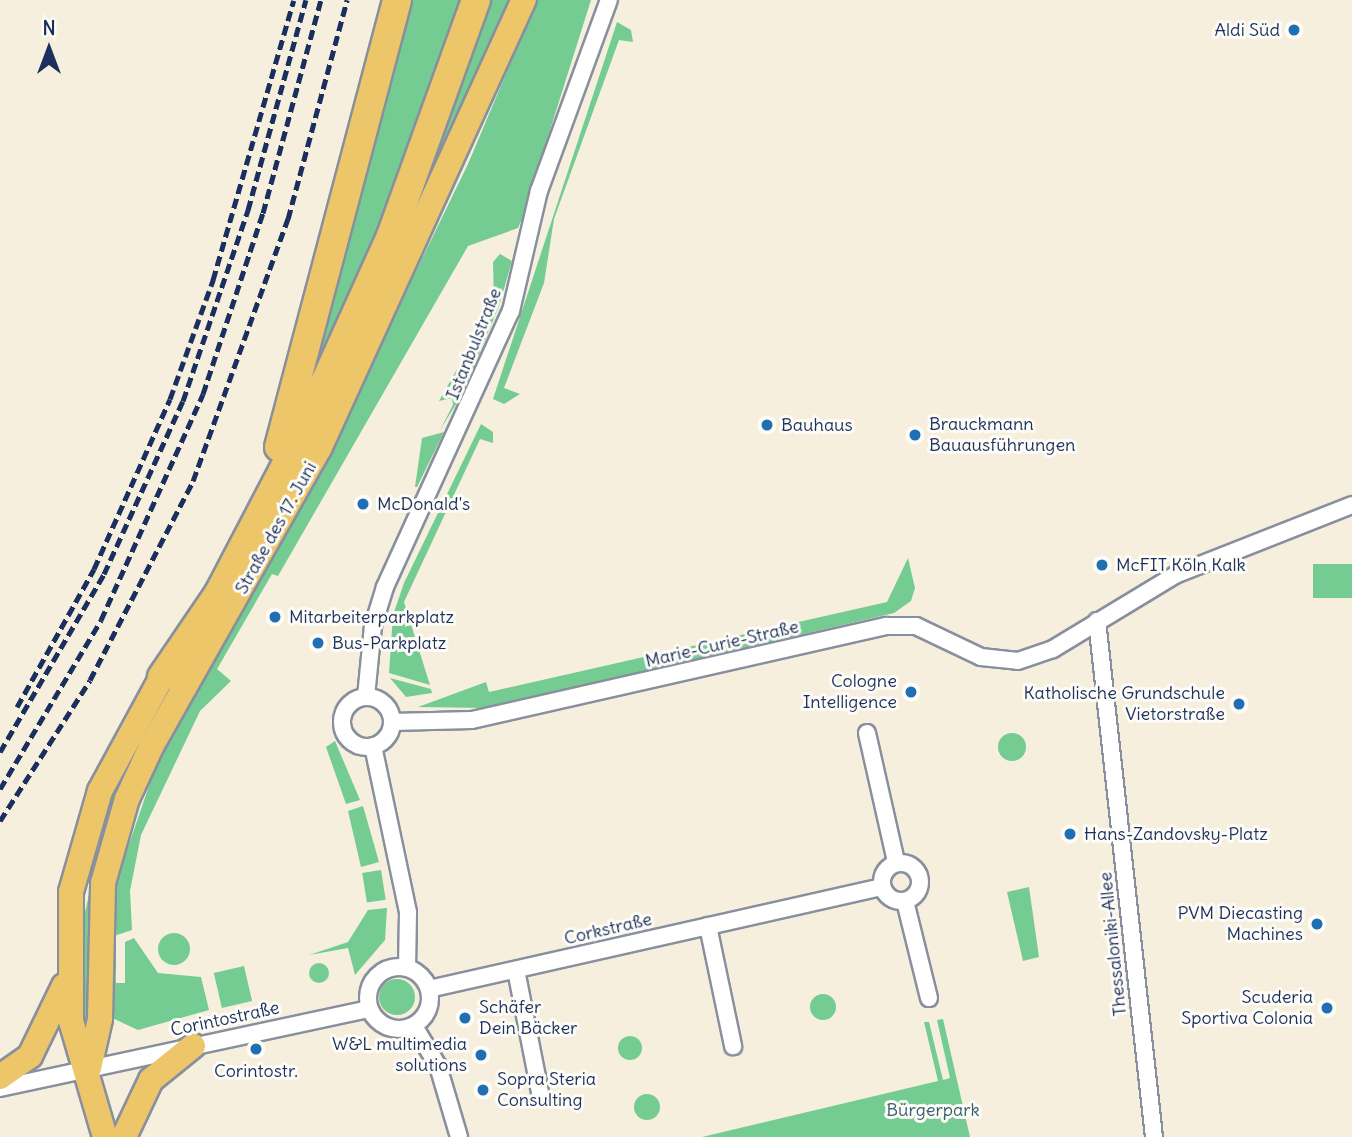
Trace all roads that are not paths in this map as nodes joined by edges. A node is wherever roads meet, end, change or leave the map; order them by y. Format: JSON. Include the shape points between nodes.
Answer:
{"nodes":[{"id":1,"x":397,"y":0,"type":"edge"},
{"id":2,"x":476,"y":0,"type":"edge"},
{"id":3,"x":524,"y":0,"type":"edge"},
{"id":4,"x":609,"y":0,"type":"edge"},
{"id":5,"x":1352,"y":505,"type":"edge"},
{"id":6,"x":1097,"y":621,"type":"junction"},
{"id":7,"x":162,"y":677,"type":"junction"},
{"id":8,"x":366,"y":696,"type":"junction"},
{"id":9,"x":392,"y":722,"type":"junction"},
{"id":10,"x":867,"y":733,"type":"dead end"},
{"id":11,"x":373,"y":746,"type":"junction"},
{"id":12,"x":896,"y":862,"type":"junction"},
{"id":13,"x":882,"y":887,"type":"junction"},
{"id":14,"x":905,"y":901,"type":"junction"},
{"id":15,"x":708,"y":926,"type":"junction"},
{"id":16,"x":407,"y":968,"type":"junction"},
{"id":17,"x":516,"y":970,"type":"junction"},
{"id":18,"x":67,"y":975,"type":"junction"},
{"id":19,"x":429,"y":989,"type":"junction"},
{"id":20,"x":929,"y":998,"type":"dead end"},
{"id":21,"x":369,"y":1009,"type":"junction"},
{"id":22,"x":414,"y":1026,"type":"junction"},
{"id":23,"x":193,"y":1046,"type":"junction"},
{"id":24,"x":733,"y":1046,"type":"dead end"},
{"id":25,"x":89,"y":1068,"type":"junction"},
{"id":26,"x":0,"y":1077,"type":"edge"},
{"id":27,"x":0,"y":1088,"type":"edge"},
{"id":28,"x":541,"y":1092,"type":"dead end"},
{"id":29,"x":105,"y":1137,"type":"edge"},
{"id":30,"x":124,"y":1137,"type":"edge"},
{"id":31,"x":459,"y":1137,"type":"edge"},
{"id":32,"x":1154,"y":1137,"type":"edge"}],
"edges":[{"from":1,"to":7,"type":"highway","via":[[281,442]]},
{"from":2,"to":7,"type":"highway","via":[[391,236],[299,440],[219,593]]},
{"from":3,"to":25,"type":"main road","name":"Straße des 17. Juni","via":[[319,449],[127,799],[103,883],[100,1019]]},
{"from":4,"to":8,"type":"street","name":"Istanbulstraße","via":[[539,191],[507,321],[385,587],[373,626]]},
{"from":5,"to":6,"type":"street","via":[[1177,574]]},
{"from":6,"to":9,"type":"street","name":"Marie-Curie-Straße","via":[[1053,649],[1002,660],[916,626],[886,626],[472,720]]},
{"from":6,"to":32,"type":"street","name":"Thessaloniki-Allee"},
{"from":7,"to":18,"type":"main road","name":"Straße des 17. Juni","via":[[128,732],[81,848],[71,892]]},
{"from":8,"to":9,"type":"street","via":[[384,704]]},
{"from":8,"to":11,"type":"street","via":[[346,708],[342,724],[356,744]]},
{"from":9,"to":11,"type":"street","via":[[384,740]]},
{"from":10,"to":12,"type":"street"},
{"from":11,"to":16,"type":"street","via":[[408,912]]},
{"from":12,"to":13,"type":"street","via":[[887,867]]},
{"from":12,"to":14,"type":"street","via":[[919,875],[916,894]]},
{"from":13,"to":14,"type":"street","via":[[890,898]]},
{"from":13,"to":15,"type":"street","name":"Corkstraße"},
{"from":14,"to":20,"type":"street"},
{"from":15,"to":17,"type":"street","name":"Corkstraße"},
{"from":15,"to":24,"type":"street"},
{"from":16,"to":19,"type":"street"},
{"from":16,"to":21,"type":"street","via":[[379,973],[369,989]]},
{"from":17,"to":19,"type":"street","name":"Corkstraße"},
{"from":17,"to":28,"type":"street"},
{"from":18,"to":25,"type":"main road","name":"Straße des 17. Juni","via":[[71,1021]]},
{"from":18,"to":26,"type":"main road","via":[[36,1046]]},
{"from":19,"to":22,"type":"street","via":[[429,1010]]},
{"from":21,"to":22,"type":"street","via":[[388,1028]]},
{"from":21,"to":23,"type":"street","name":"Corintostraße"},
{"from":22,"to":31,"type":"street","via":[[438,1066]]},
{"from":23,"to":25,"type":"street","name":"Corintostraße"},
{"from":23,"to":30,"type":"main road","via":[[151,1080]]},
{"from":25,"to":27,"type":"street","name":"Corintostraße"},
{"from":25,"to":29,"type":"main road","name":"Straße des 17. Juni"}]}
